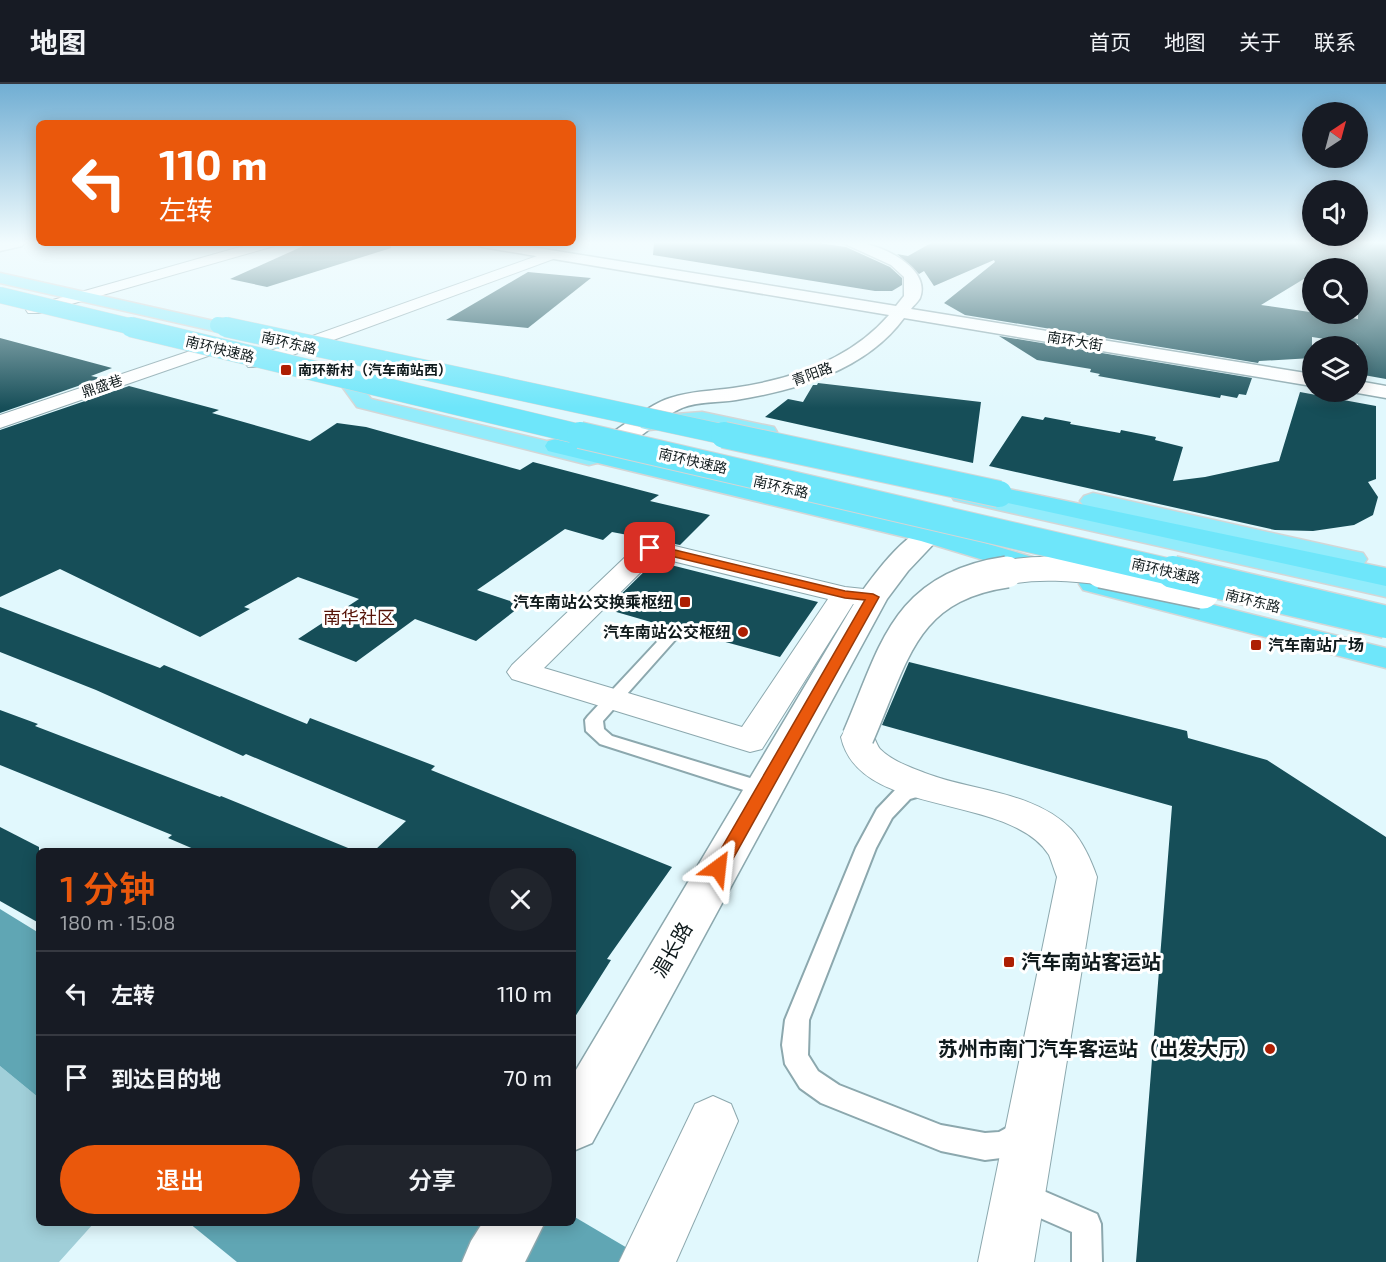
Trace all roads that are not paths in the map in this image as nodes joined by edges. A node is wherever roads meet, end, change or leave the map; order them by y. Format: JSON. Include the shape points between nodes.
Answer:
{"nodes":[{"id":1,"x":9,"y":298,"type":"edge"},
{"id":2,"x":75,"y":298,"type":"edge"},
{"id":3,"x":76,"y":298,"type":"edge"},
{"id":4,"x":83,"y":298,"type":"edge"},
{"id":5,"x":431,"y":298,"type":"edge"},
{"id":6,"x":813,"y":298,"type":"edge"},
{"id":7,"x":911,"y":298,"type":"edge"},
{"id":8,"x":80,"y":299,"type":"junction"},
{"id":9,"x":0,"y":302,"type":"edge"},
{"id":10,"x":44,"y":309,"type":"junction"},
{"id":11,"x":899,"y":312,"type":"junction"},
{"id":12,"x":299,"y":345,"type":"junction"},
{"id":13,"x":205,"y":351,"type":"junction"},
{"id":14,"x":254,"y":363,"type":"junction"},
{"id":15,"x":1302,"y":378,"type":"edge"},
{"id":16,"x":351,"y":386,"type":"junction"},
{"id":17,"x":1368,"y":389,"type":"edge"},
{"id":18,"x":1386,"y":392,"type":"edge"},
{"id":19,"x":0,"y":422,"type":"edge"},
{"id":20,"x":643,"y":423,"type":"junction"},
{"id":21,"x":607,"y":446,"type":"junction"},
{"id":22,"x":929,"y":535,"type":"junction"},
{"id":23,"x":1386,"y":568,"type":"edge"},
{"id":24,"x":1386,"y":577,"type":"edge"},
{"id":25,"x":1386,"y":588,"type":"edge"},
{"id":26,"x":859,"y":596,"type":"junction"},
{"id":27,"x":1386,"y":600,"type":"edge"},
{"id":28,"x":1386,"y":622,"type":"edge"},
{"id":29,"x":675,"y":631,"type":"dead end"},
{"id":30,"x":1386,"y":633,"type":"edge"},
{"id":31,"x":1386,"y":638,"type":"edge"},
{"id":32,"x":1386,"y":658,"type":"edge"},
{"id":33,"x":613,"y":700,"type":"junction"},
{"id":34,"x":763,"y":789,"type":"junction"},
{"id":35,"x":942,"y":790,"type":"junction"},
{"id":36,"x":1035,"y":1108,"type":"junction"},
{"id":37,"x":576,"y":1120,"type":"edge"},
{"id":38,"x":713,"y":1121,"type":"dead end"},
{"id":39,"x":1018,"y":1194,"type":"junction"},
{"id":40,"x":514,"y":1226,"type":"edge"},
{"id":41,"x":654,"y":1245,"type":"edge"},
{"id":42,"x":1007,"y":1256,"type":"edge"},
{"id":43,"x":492,"y":1262,"type":"edge"},
{"id":44,"x":1087,"y":1262,"type":"edge"}],
"edges":[{"from":1,"to":10,"type":"highway","name":"南环快速路","bridge":true},
{"from":2,"to":8,"type":"highway","name":"南环快速路"},
{"from":3,"to":8,"type":"main road","name":"南环东路"},
{"from":4,"to":8,"type":"street"},
{"from":5,"to":12,"type":"street"},
{"from":6,"to":11,"type":"street","name":"南环大街"},
{"from":7,"to":11,"type":"street","name":"青阳路"},
{"from":8,"to":10,"type":"street"},
{"from":8,"to":12,"type":"main road","name":"南环东路"},
{"from":8,"to":24,"type":"highway","bridge":true,"via":[[188,318]]},
{"from":8,"to":27,"type":"highway","name":"南环快速路","via":[[487,397]]},
{"from":9,"to":10,"type":"main road","name":"南环东路"},
{"from":10,"to":13,"type":"main road","name":"南环东路"},
{"from":10,"to":22,"type":"highway","bridge":true,"via":[[127,339],[290,382]]},
{"from":10,"to":28,"type":"highway","name":"南环快速路","bridge":true},
{"from":11,"to":15,"type":"street","name":"南环大街"},
{"from":11,"to":20,"type":"street","name":"青阳路","via":[[882,332],[843,362],[814,375],[776,387],[679,401]]},
{"from":12,"to":14,"type":"street"},
{"from":12,"to":20,"type":"main road","name":"南环东路"},
{"from":13,"to":14,"type":"main road","name":"南环东路"},
{"from":13,"to":19,"type":"street","name":"鼎盛巷"},
{"from":14,"to":16,"type":"main road","name":"南环东路"},
{"from":16,"to":21,"type":"main road","name":"南环东路"},
{"from":16,"to":22,"type":"main road","via":[[364,403],[393,411],[840,519]]},
{"from":17,"to":18,"type":"street"},
{"from":20,"to":21,"type":"street","name":"青阳路"},
{"from":20,"to":23,"type":"main road","via":[[702,418],[1233,530]]},
{"from":20,"to":25,"type":"main road","name":"南环东路"},
{"from":21,"to":30,"type":"main road","name":"南环东路"},
{"from":22,"to":26,"type":"street","name":"湄长路"},
{"from":22,"to":32,"type":"highway","via":[[1077,580]]},
{"from":26,"to":33,"type":"street","via":[[750,741]]},
{"from":26,"to":33,"type":"street","via":[[730,571],[650,548],[523,672]]},
{"from":26,"to":34,"type":"street","name":"湄长路"},
{"from":29,"to":33,"type":"lane"},
{"from":31,"to":35,"type":"street","bridge":true,"via":[[1118,574],[1057,568],[1005,572],[959,584],[928,602],[904,634],[858,737],[860,750],[878,767]]},
{"from":33,"to":34,"type":"lane","via":[[594,720],[595,731],[606,740]]},
{"from":34,"to":37,"type":"street","name":"湄长路"},
{"from":35,"to":36,"type":"street","via":[[1029,818],[1062,843],[1077,877]]},
{"from":35,"to":36,"type":"lane","via":[[911,789],[884,814],[866,848],[797,1020],[795,1059],[802,1073],[830,1094],[962,1145],[1000,1145],[1022,1132]]},
{"from":36,"to":39,"type":"street"},
{"from":38,"to":41,"type":"street"},
{"from":39,"to":42,"type":"street"},
{"from":39,"to":44,"type":"lane","via":[[1087,1224]]},
{"from":40,"to":43,"type":"street"}]}
